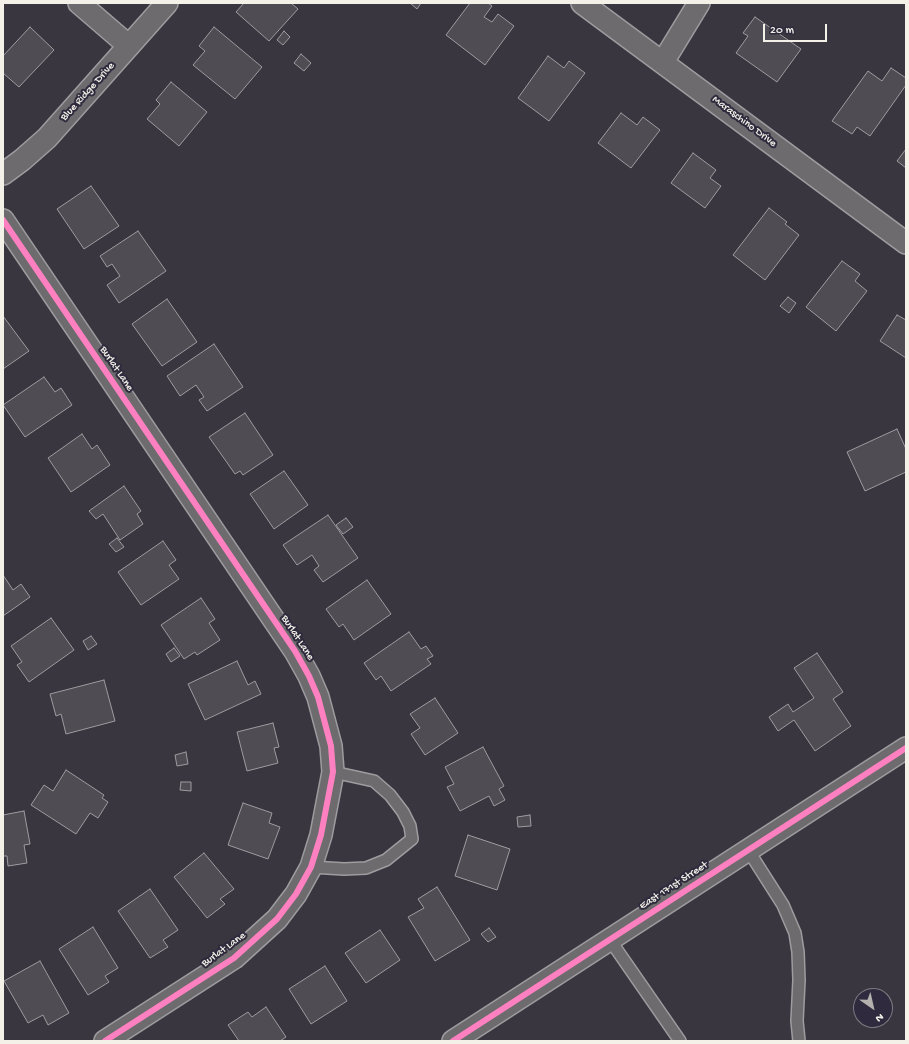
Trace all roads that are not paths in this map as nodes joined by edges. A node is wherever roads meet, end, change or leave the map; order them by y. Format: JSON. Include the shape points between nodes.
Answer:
{"nodes":[{"id":1,"x":79,"y":3,"type":"edge"},
{"id":2,"x":167,"y":3,"type":"edge"},
{"id":3,"x":582,"y":3,"type":"edge"},
{"id":4,"x":698,"y":3,"type":"edge"},
{"id":5,"x":129,"y":46,"type":"junction"},
{"id":6,"x":663,"y":62,"type":"junction"},
{"id":7,"x":3,"y":174,"type":"edge"},
{"id":8,"x":3,"y":220,"type":"edge"},
{"id":9,"x":906,"y":243,"type":"edge"},
{"id":10,"x":906,"y":748,"type":"edge"},
{"id":11,"x":333,"y":772,"type":"junction"},
{"id":12,"x":748,"y":850,"type":"junction"},
{"id":13,"x":311,"y":867,"type":"junction"},
{"id":14,"x":610,"y":940,"type":"junction"},
{"id":15,"x":105,"y":1041,"type":"edge"},
{"id":16,"x":453,"y":1041,"type":"edge"},
{"id":17,"x":680,"y":1041,"type":"edge"},
{"id":18,"x":799,"y":1041,"type":"edge"}],
"edges":[{"from":1,"to":5,"type":"street"},
{"from":2,"to":5,"type":"street","name":"Blue Ridge Drive"},
{"from":3,"to":6,"type":"street","name":"Maraschino Drive"},
{"from":4,"to":6,"type":"street"},
{"from":5,"to":7,"type":"street","name":"Blue Ridge Drive","via":[[47,138]]},
{"from":6,"to":9,"type":"street","name":"Maraschino Drive"},
{"from":8,"to":11,"type":"street","name":"Burlat Lane","via":[[310,676],[331,746]]},
{"from":10,"to":12,"type":"street","name":"East 171st Street"},
{"from":11,"to":13,"type":"street","name":"Burlat Lane","via":[[321,835]]},
{"from":11,"to":13,"type":"lane","via":[[374,781],[390,795],[403,812],[410,826],[412,839],[386,860],[366,868]]},
{"from":12,"to":14,"type":"street","name":"East 171st Street"},
{"from":12,"to":18,"type":"lane","via":[[782,905],[795,933],[798,952],[796,1021]]},
{"from":13,"to":15,"type":"street","name":"Burlat Lane","via":[[296,894],[277,919],[256,940],[234,958]]},
{"from":14,"to":16,"type":"street","name":"East 171st Street"},
{"from":14,"to":17,"type":"lane"}]}
